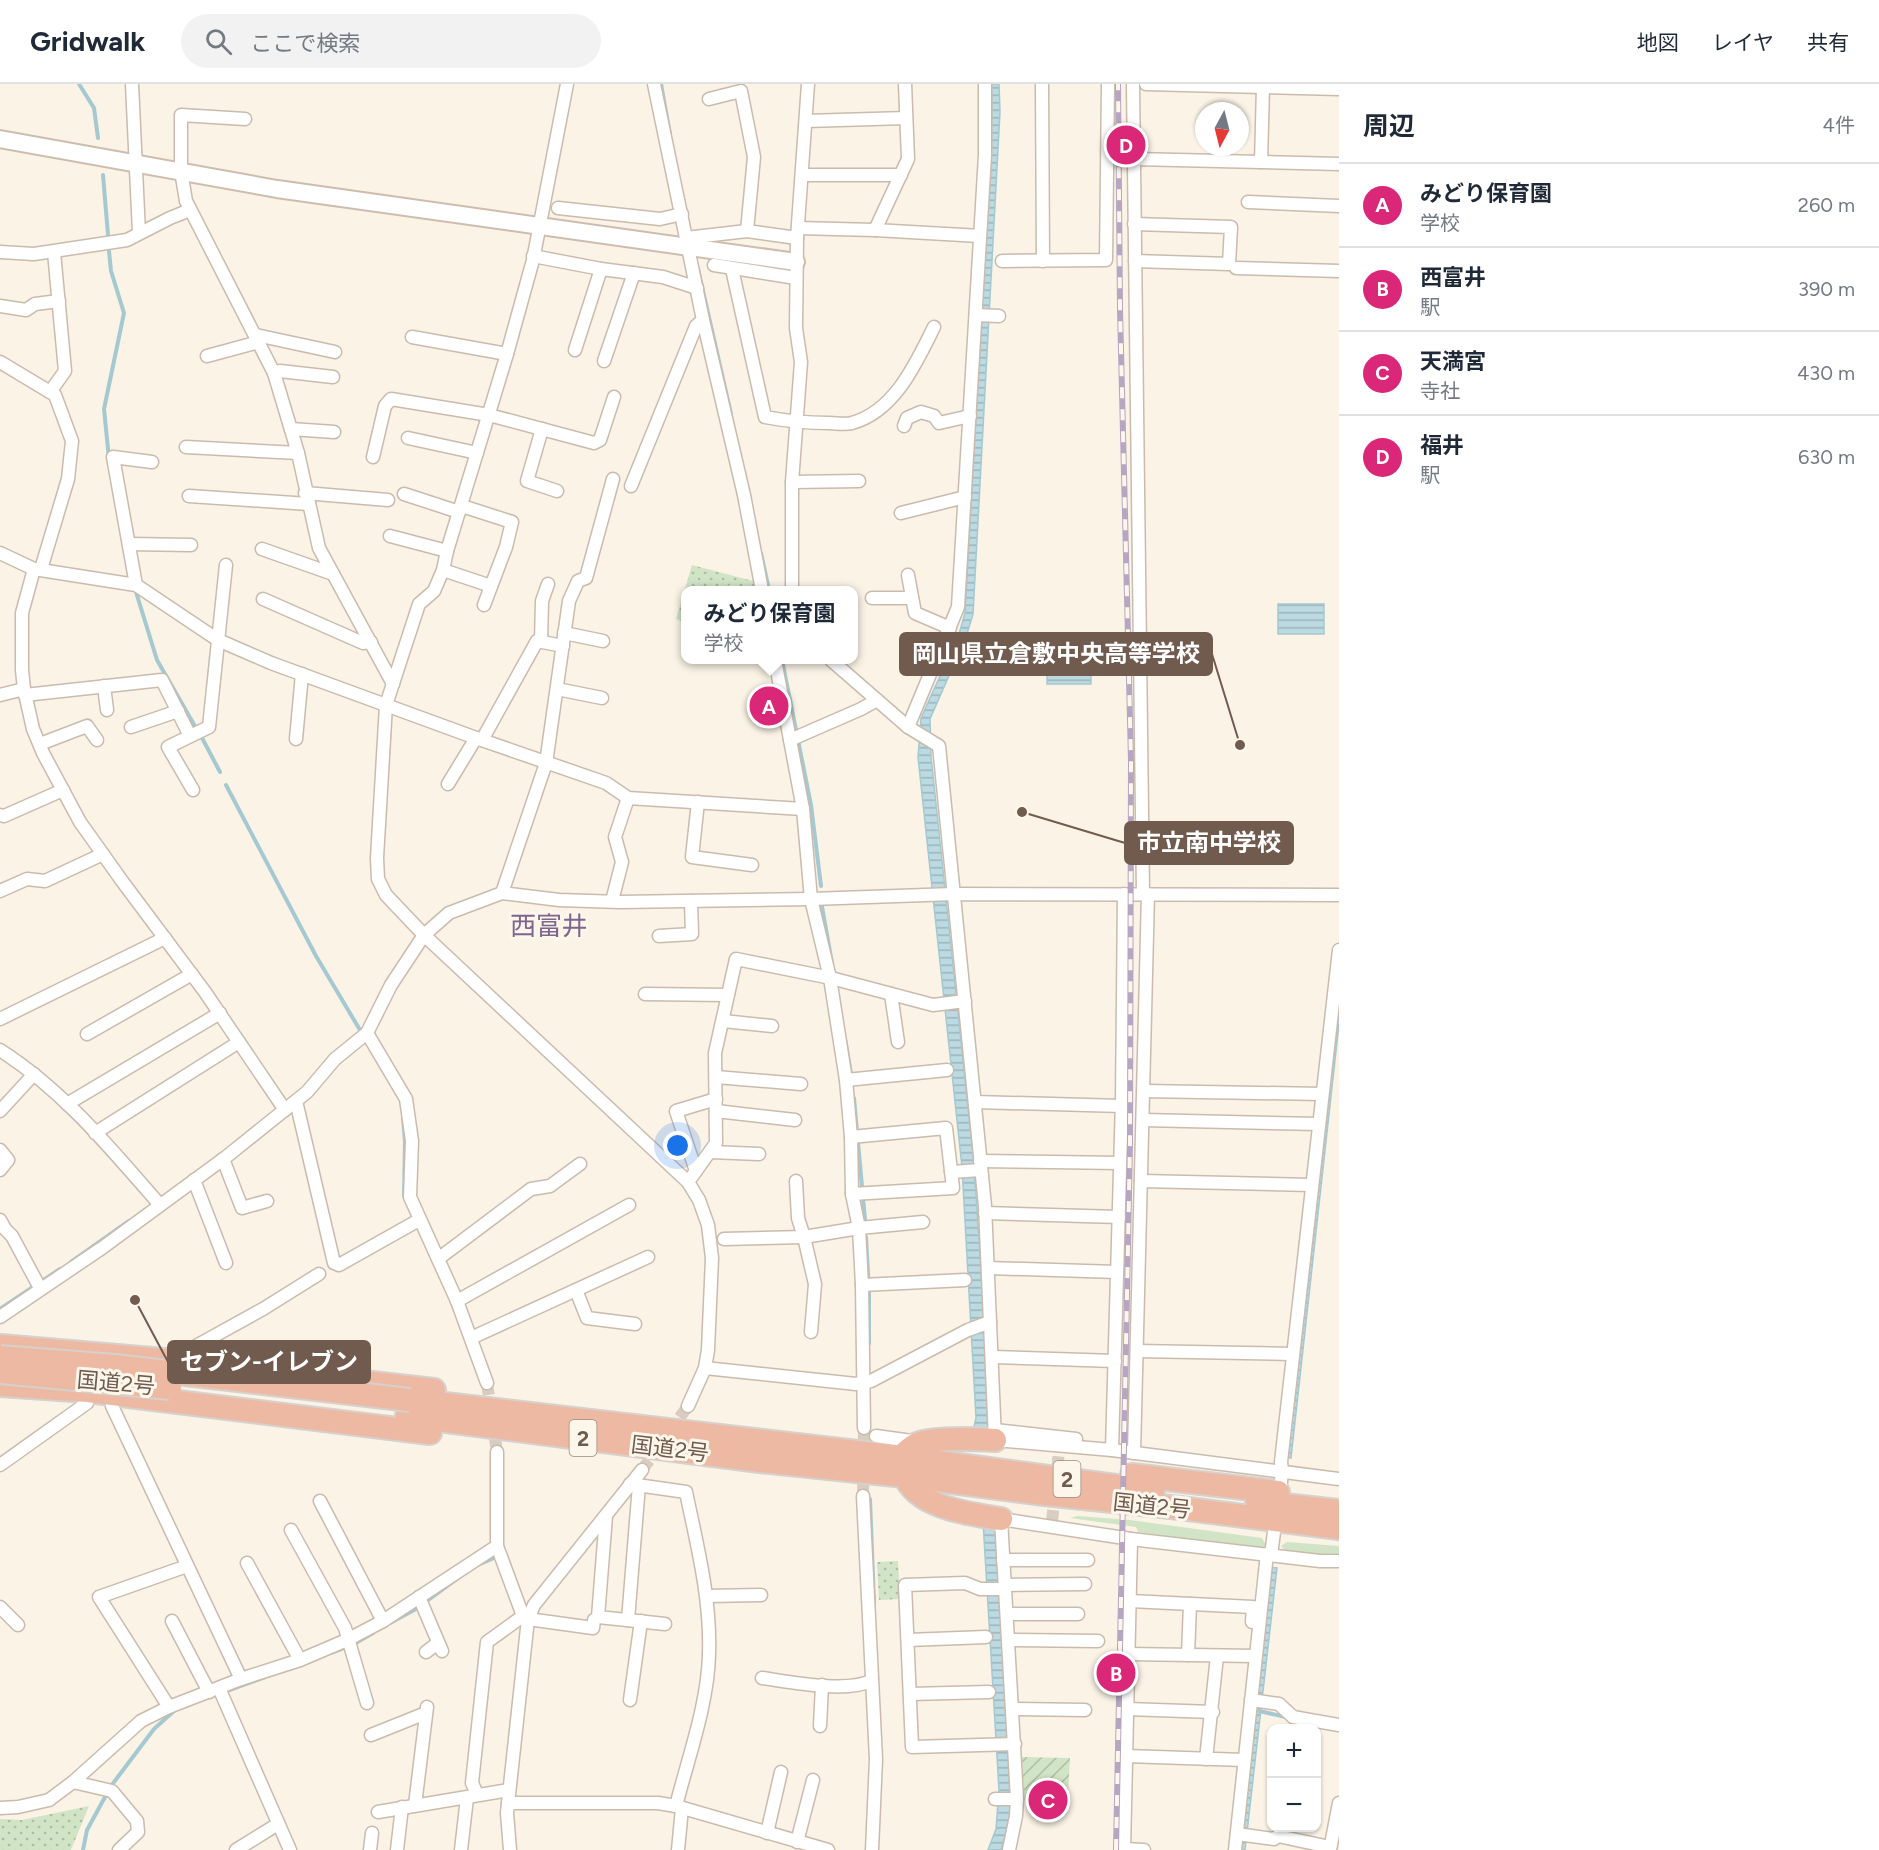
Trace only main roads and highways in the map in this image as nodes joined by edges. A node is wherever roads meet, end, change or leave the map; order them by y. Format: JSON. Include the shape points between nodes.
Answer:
{"nodes":[{"id":1,"x":0,"y":1348,"type":"edge"},
{"id":2,"x":136,"y":1357,"type":"junction"},
{"id":3,"x":0,"y":1372,"type":"edge"},
{"id":4,"x":0,"y":1385,"type":"edge"},
{"id":5,"x":122,"y":1396,"type":"junction"},
{"id":6,"x":409,"y":1408,"type":"junction"},
{"id":7,"x":682,"y":1432,"type":"junction"},
{"id":8,"x":995,"y":1435,"type":"road end"},
{"id":9,"x":760,"y":1461,"type":"junction"},
{"id":10,"x":951,"y":1463,"type":"junction"},
{"id":11,"x":902,"y":1466,"type":"junction"},
{"id":12,"x":1044,"y":1494,"type":"junction"},
{"id":13,"x":1339,"y":1499,"type":"edge"},
{"id":14,"x":1181,"y":1501,"type":"junction"},
{"id":15,"x":1339,"y":1511,"type":"edge"},
{"id":16,"x":1001,"y":1519,"type":"road end"},
{"id":17,"x":1339,"y":1528,"type":"edge"},
{"id":18,"x":1339,"y":1541,"type":"edge"}],
"edges":[{"from":1,"to":2,"type":"highway"},
{"from":1,"to":6,"type":"highway","name":"国道2号","number":"2","bridge":true},
{"from":2,"to":5,"type":"highway"},
{"from":2,"to":7,"type":"highway","via":[[652,1418]]},
{"from":3,"to":6,"type":"highway","name":"国道2号","number":"2","bridge":true},
{"from":4,"to":5,"type":"highway"},
{"from":5,"to":9,"type":"highway","via":[[615,1456]]},
{"from":6,"to":7,"type":"highway","name":"国道2号","number":"2"},
{"from":6,"to":9,"type":"highway","name":"国道2号","number":"2"},
{"from":7,"to":11,"type":"highway","name":"国道2号","number":"2"},
{"from":8,"to":11,"type":"highway","via":[[923,1443],[914,1446]]},
{"from":9,"to":11,"type":"highway","name":"国道2号","number":"2"},
{"from":10,"to":11,"type":"highway","name":"国道2号","number":"2"},
{"from":10,"to":13,"type":"highway","via":[[1281,1481]]},
{"from":10,"to":14,"type":"highway","name":"国道2号","number":"2"},
{"from":11,"to":12,"type":"highway","name":"国道2号","number":"2"},
{"from":11,"to":16,"type":"highway","via":[[912,1490],[926,1499]]},
{"from":12,"to":14,"type":"highway","name":"国道2号","number":"2"},
{"from":12,"to":18,"type":"highway","via":[[1091,1508]]},
{"from":14,"to":15,"type":"highway","name":"国道2号","number":"2"},
{"from":14,"to":17,"type":"highway","name":"国道2号","number":"2"}]}
